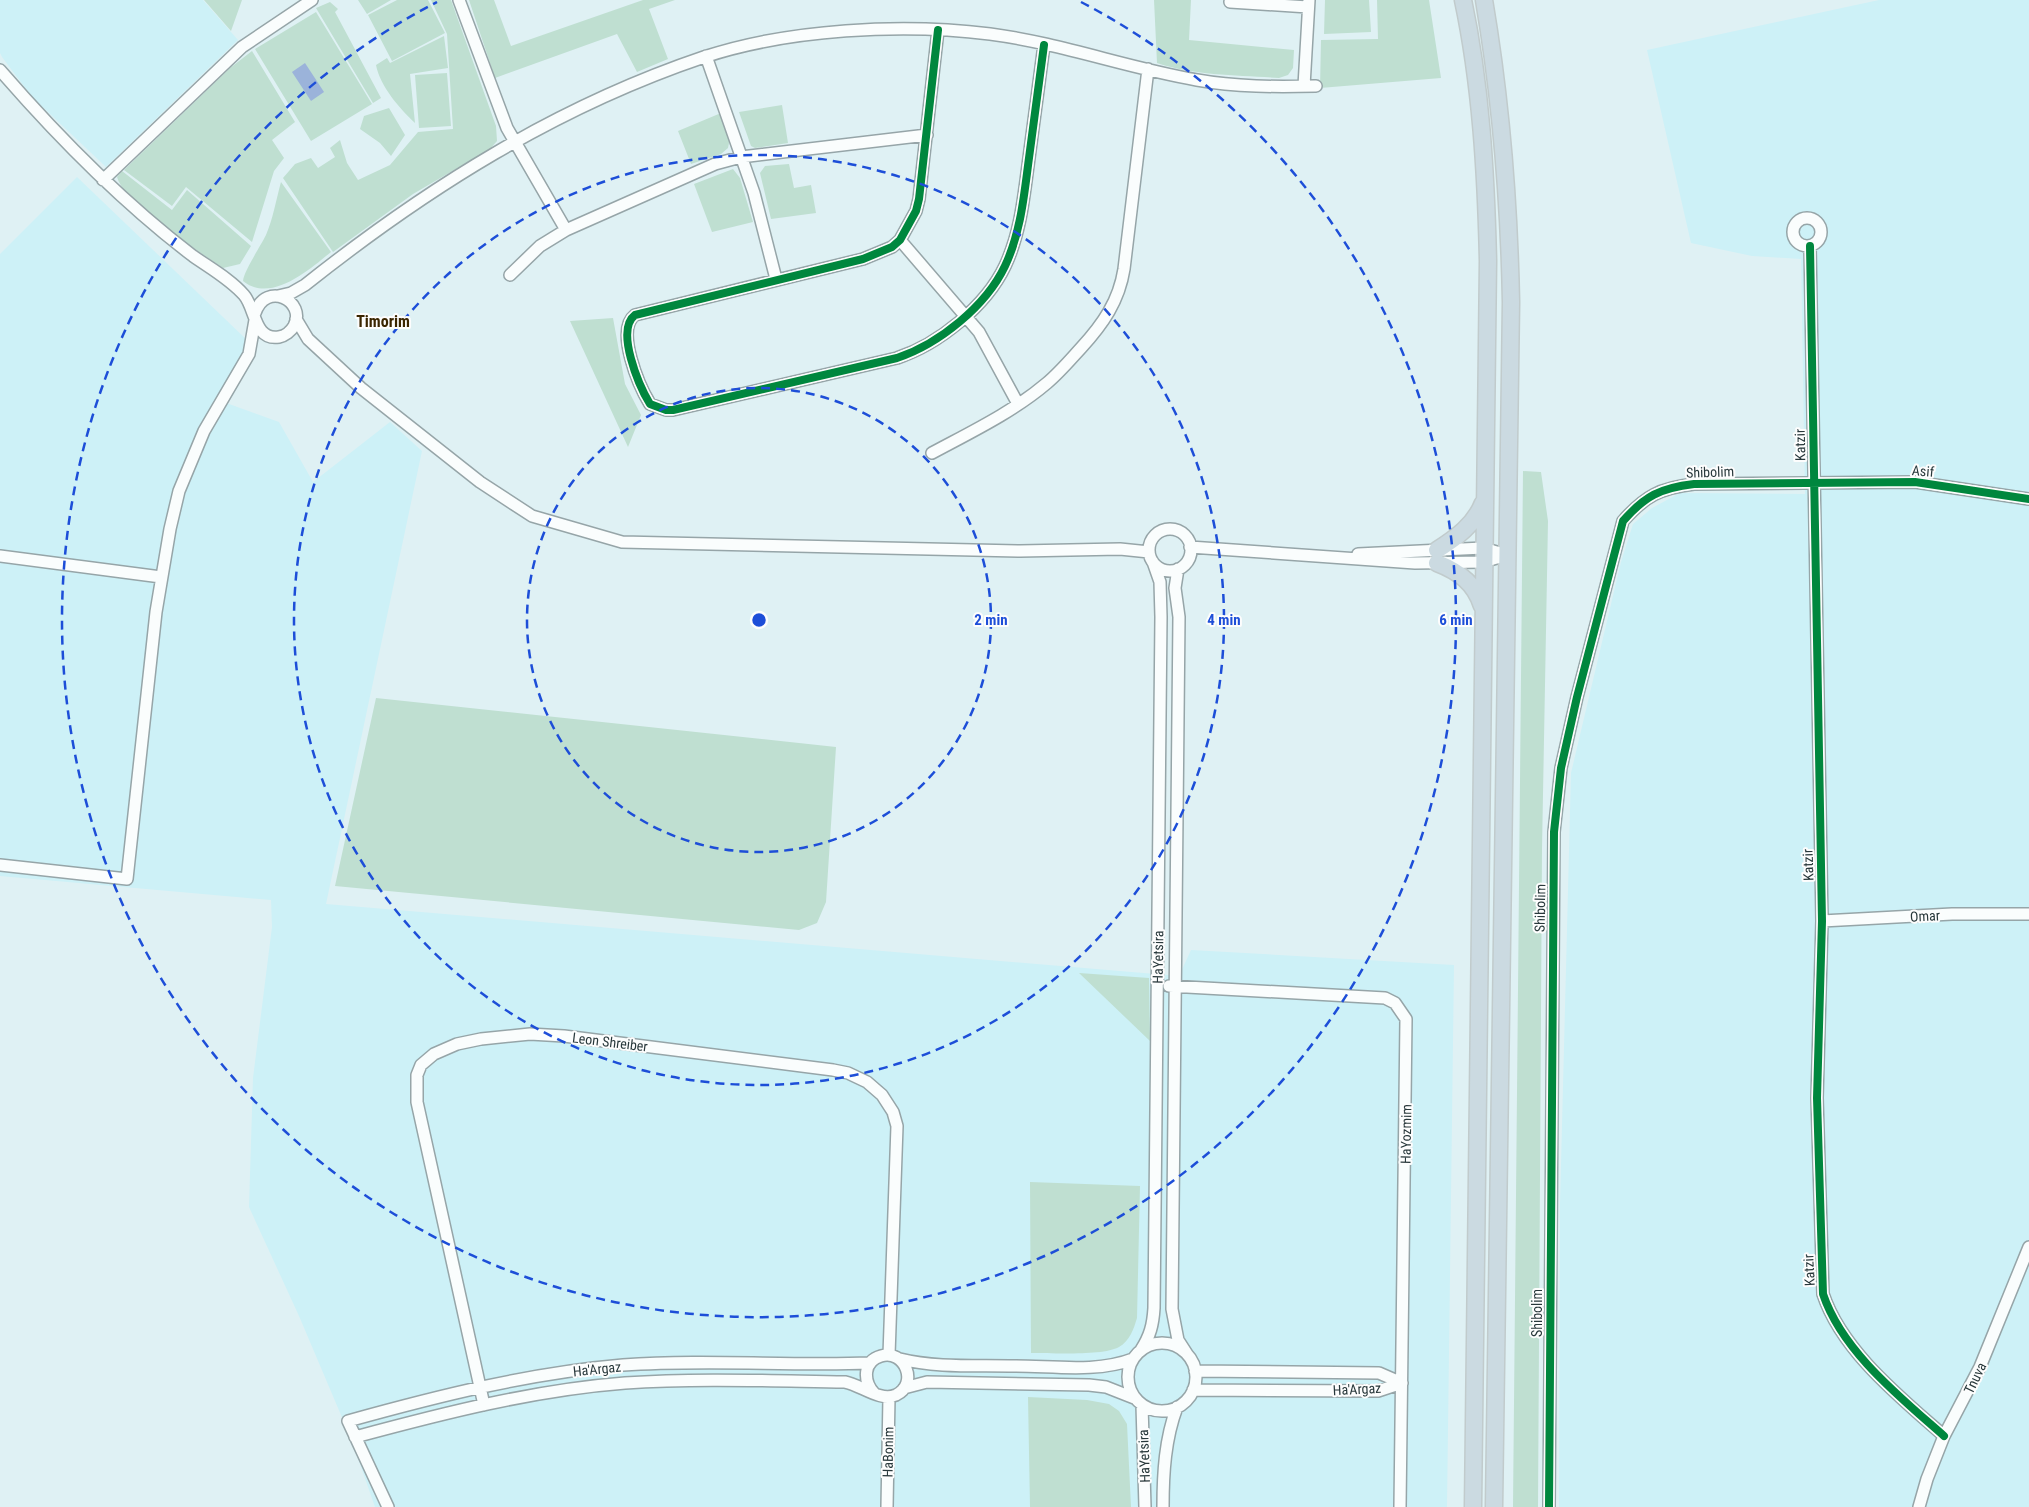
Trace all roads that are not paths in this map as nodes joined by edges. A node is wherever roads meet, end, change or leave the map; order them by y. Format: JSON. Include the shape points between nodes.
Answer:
{"nodes":[{"id":1,"x":312,"y":0,"type":"edge"},
{"id":2,"x":459,"y":0,"type":"edge"},
{"id":3,"x":1463,"y":0,"type":"edge"},
{"id":4,"x":1484,"y":0,"type":"edge"},
{"id":5,"x":1230,"y":2,"type":"dead end"},
{"id":6,"x":1308,"y":4,"type":"edge"},
{"id":7,"x":938,"y":30,"type":"junction"},
{"id":8,"x":1044,"y":45,"type":"junction"},
{"id":9,"x":706,"y":56,"type":"junction"},
{"id":10,"x":1148,"y":69,"type":"junction"},
{"id":11,"x":0,"y":70,"type":"edge"},
{"id":12,"x":927,"y":135,"type":"junction"},
{"id":13,"x":514,"y":142,"type":"junction"},
{"id":14,"x":741,"y":157,"type":"junction"},
{"id":15,"x":103,"y":180,"type":"junction"},
{"id":16,"x":566,"y":230,"type":"junction"},
{"id":17,"x":900,"y":240,"type":"junction"},
{"id":18,"x":1810,"y":246,"type":"dead end"},
{"id":19,"x":510,"y":275,"type":"dead end"},
{"id":20,"x":776,"y":280,"type":"junction"},
{"id":21,"x":305,"y":285,"type":"junction"},
{"id":22,"x":234,"y":286,"type":"junction"},
{"id":23,"x":274,"y":296,"type":"junction"},
{"id":24,"x":965,"y":315,"type":"junction"},
{"id":25,"x":255,"y":316,"type":"junction"},
{"id":26,"x":296,"y":316,"type":"junction"},
{"id":27,"x":279,"y":336,"type":"junction"},
{"id":28,"x":315,"y":346,"type":"junction"},
{"id":29,"x":249,"y":354,"type":"junction"},
{"id":30,"x":1018,"y":404,"type":"junction"},
{"id":31,"x":932,"y":453,"type":"dead end"},
{"id":32,"x":1814,"y":481,"type":"junction"},
{"id":33,"x":1484,"y":498,"type":"junction"},
{"id":34,"x":2029,"y":499,"type":"edge"},
{"id":35,"x":1190,"y":548,"type":"junction"},
{"id":36,"x":1151,"y":552,"type":"junction"},
{"id":37,"x":1483,"y":555,"type":"junction"},
{"id":38,"x":1507,"y":555,"type":"junction"},
{"id":39,"x":0,"y":556,"type":"edge"},
{"id":40,"x":1437,"y":556,"type":"junction"},
{"id":41,"x":1178,"y":569,"type":"junction"},
{"id":42,"x":161,"y":577,"type":"junction"},
{"id":43,"x":1483,"y":610,"type":"junction"},
{"id":44,"x":0,"y":866,"type":"edge"},
{"id":45,"x":2029,"y":914,"type":"edge"},
{"id":46,"x":1822,"y":921,"type":"junction"},
{"id":47,"x":1158,"y":985,"type":"junction"},
{"id":48,"x":1175,"y":986,"type":"junction"},
{"id":49,"x":2029,"y":1247,"type":"edge"},
{"id":50,"x":1137,"y":1354,"type":"junction"},
{"id":51,"x":1187,"y":1354,"type":"junction"},
{"id":52,"x":895,"y":1357,"type":"junction"},
{"id":53,"x":870,"y":1363,"type":"junction"},
{"id":54,"x":1195,"y":1371,"type":"junction"},
{"id":55,"x":1402,"y":1382,"type":"junction"},
{"id":56,"x":480,"y":1387,"type":"junction"},
{"id":57,"x":904,"y":1388,"type":"junction"},
{"id":58,"x":1193,"y":1390,"type":"junction"},
{"id":59,"x":874,"y":1393,"type":"junction"},
{"id":60,"x":889,"y":1397,"type":"junction"},
{"id":61,"x":1138,"y":1401,"type":"junction"},
{"id":62,"x":484,"y":1405,"type":"junction"},
{"id":63,"x":1177,"y":1407,"type":"junction"},
{"id":64,"x":1944,"y":1436,"type":"junction"},
{"id":65,"x":355,"y":1437,"type":"junction"},
{"id":66,"x":388,"y":1507,"type":"edge"},
{"id":67,"x":887,"y":1507,"type":"edge"},
{"id":68,"x":1145,"y":1507,"type":"edge"},
{"id":69,"x":1162,"y":1507,"type":"edge"},
{"id":70,"x":1400,"y":1507,"type":"edge"},
{"id":71,"x":1474,"y":1507,"type":"edge"},
{"id":72,"x":1494,"y":1507,"type":"edge"},
{"id":73,"x":1548,"y":1507,"type":"edge"},
{"id":74,"x":1919,"y":1507,"type":"edge"}],
"edges":[{"from":1,"to":15,"type":"street","via":[[242,48]]},
{"from":2,"to":13,"type":"street"},
{"from":3,"to":33,"type":"highway","via":[[1477,92],[1487,214]]},
{"from":4,"to":38,"type":"highway","via":[[1502,128],[1509,219],[1511,400]]},
{"from":5,"to":6,"type":"street"},
{"from":6,"to":10,"type":"street","via":[[1310,86],[1210,83]]},
{"from":7,"to":8,"type":"street","via":[[991,34]]},
{"from":7,"to":9,"type":"street","via":[[894,28],[829,33],[787,38]]},
{"from":7,"to":12,"type":"street"},
{"from":8,"to":10,"type":"street"},
{"from":8,"to":24,"type":"street","via":[[1018,230],[1000,275]]},
{"from":9,"to":13,"type":"street","via":[[589,103]]},
{"from":9,"to":14,"type":"street"},
{"from":10,"to":30,"type":"street","via":[[1124,269],[1117,297],[1100,326],[1062,368]]},
{"from":11,"to":15,"type":"street"},
{"from":12,"to":14,"type":"street"},
{"from":12,"to":17,"type":"street","via":[[919,199],[909,227]]},
{"from":13,"to":16,"type":"street"},
{"from":13,"to":21,"type":"street","via":[[417,201]]},
{"from":14,"to":16,"type":"street","via":[[706,168]]},
{"from":14,"to":20,"type":"street","via":[[754,193]]},
{"from":15,"to":22,"type":"street","via":[[160,230]]},
{"from":16,"to":19,"type":"street","via":[[540,246]]},
{"from":17,"to":20,"type":"street","via":[[892,247],[863,259]]},
{"from":17,"to":24,"type":"street"},
{"from":18,"to":32,"type":"street","name":"Katzir"},
{"from":20,"to":24,"type":"street","via":[[642,312],[629,319],[626,326],[630,353],[650,404],[673,410],[897,358],[928,345]]},
{"from":21,"to":23,"type":"street","via":[[291,293]]},
{"from":21,"to":26,"type":"street"},
{"from":22,"to":23,"type":"street","via":[[253,294]]},
{"from":22,"to":25,"type":"street","via":[[243,294]]},
{"from":23,"to":25,"type":"street","via":[[261,302]]},
{"from":23,"to":26,"type":"street","via":[[289,301]]},
{"from":24,"to":30,"type":"street","via":[[979,332]]},
{"from":25,"to":27,"type":"street","via":[[262,332]]},
{"from":25,"to":29,"type":"street"},
{"from":26,"to":27,"type":"street","via":[[290,331]]},
{"from":26,"to":28,"type":"street"},
{"from":27,"to":28,"type":"street","via":[[299,338]]},
{"from":27,"to":29,"type":"street","via":[[262,343]]},
{"from":28,"to":36,"type":"street","via":[[361,388],[480,482],[532,516],[622,542]]},
{"from":29,"to":42,"type":"street","via":[[204,431],[179,491]]},
{"from":30,"to":31,"type":"street"},
{"from":32,"to":34,"type":"street","name":"Asif","via":[[1915,482]]},
{"from":32,"to":46,"type":"street","name":"Katzir"},
{"from":32,"to":73,"type":"street","name":"Shibolim","via":[[1694,484],[1674,486],[1655,493],[1638,504],[1623,522],[1610,565],[1561,768],[1554,832]]},
{"from":33,"to":37,"type":"highway"},
{"from":33,"to":40,"type":"highway","via":[[1471,524]]},
{"from":35,"to":36,"type":"street","via":[[1185,536],[1173,530],[1160,532]]},
{"from":35,"to":40,"type":"street","via":[[1331,556]]},
{"from":35,"to":41,"type":"street","via":[[1188,560]]},
{"from":36,"to":41,"type":"street","via":[[1164,570]]},
{"from":36,"to":47,"type":"street","name":"HaYetsira","via":[[1160,582],[1161,617]]},
{"from":37,"to":38,"type":"street"},
{"from":37,"to":40,"type":"street"},
{"from":37,"to":43,"type":"highway"},
{"from":38,"to":72,"type":"highway"},
{"from":39,"to":42,"type":"street"},
{"from":40,"to":43,"type":"highway","via":[[1469,582]]},
{"from":41,"to":48,"type":"street","name":"HaYetsira","via":[[1175,588],[1179,617]]},
{"from":42,"to":44,"type":"street","via":[[127,879]]},
{"from":43,"to":71,"type":"highway"},
{"from":45,"to":46,"type":"street","name":"Omar","via":[[1952,914]]},
{"from":46,"to":64,"type":"street","name":"Katzir","via":[[1817,1098],[1823,1294],[1830,1314],[1848,1340],[1884,1382]]},
{"from":47,"to":48,"type":"street","name":"HaYozmim"},
{"from":47,"to":50,"type":"street","name":"HaYetsira","via":[[1153,1327]]},
{"from":48,"to":51,"type":"street","name":"HaYetsira","via":[[1172,1309],[1178,1340]]},
{"from":48,"to":55,"type":"street","name":"HaYozmim","via":[[1385,998],[1395,1003],[1403,1015],[1407,1036]]},
{"from":49,"to":64,"type":"street","name":"Tnuva","via":[[1980,1367]]},
{"from":50,"to":51,"type":"street","via":[[1160,1343],[1174,1346]]},
{"from":50,"to":52,"type":"street","via":[[1120,1364],[1089,1367],[929,1365]]},
{"from":50,"to":61,"type":"street","via":[[1127,1378]]},
{"from":51,"to":54,"type":"street"},
{"from":52,"to":53,"type":"street","via":[[882,1355]]},
{"from":52,"to":56,"type":"street","name":"Leon Shreiber","via":[[897,1126],[882,1095],[867,1082],[848,1073],[798,1065],[564,1036],[505,1035],[457,1044],[434,1054],[422,1065],[415,1088]]},
{"from":52,"to":57,"type":"street","via":[[907,1370]]},
{"from":53,"to":56,"type":"street","name":"Ha'Argaz","via":[[624,1365]]},
{"from":53,"to":59,"type":"street","via":[[866,1376]]},
{"from":54,"to":55,"type":"street","name":"Ha'Argaz","via":[[1379,1374]]},
{"from":54,"to":58,"type":"street"},
{"from":55,"to":58,"type":"street","name":"Ha'Argaz","via":[[1378,1391]]},
{"from":55,"to":70,"type":"street","name":"HaYozmim"},
{"from":56,"to":62,"type":"street","name":"Leon Shreiber"},
{"from":56,"to":65,"type":"street","name":"Ha'Argaz","via":[[348,1421]]},
{"from":57,"to":60,"type":"street"},
{"from":57,"to":61,"type":"street","via":[[928,1382],[1089,1384],[1106,1387]]},
{"from":58,"to":63,"type":"street"},
{"from":59,"to":60,"type":"street"},
{"from":59,"to":62,"type":"street","name":"Ha'Argaz","via":[[845,1382],[661,1382],[588,1387]]},
{"from":60,"to":67,"type":"street","name":"HaBonim"},
{"from":61,"to":63,"type":"street","via":[[1158,1411]]},
{"from":61,"to":68,"type":"street","name":"HaYetsira"},
{"from":62,"to":65,"type":"street","name":"Ha'Argaz"},
{"from":63,"to":69,"type":"street","name":"HaYetsira","via":[[1167,1439]]},
{"from":64,"to":74,"type":"street","name":"Tnuva"},
{"from":65,"to":66,"type":"street","name":"Ha'Argaz"}]}
